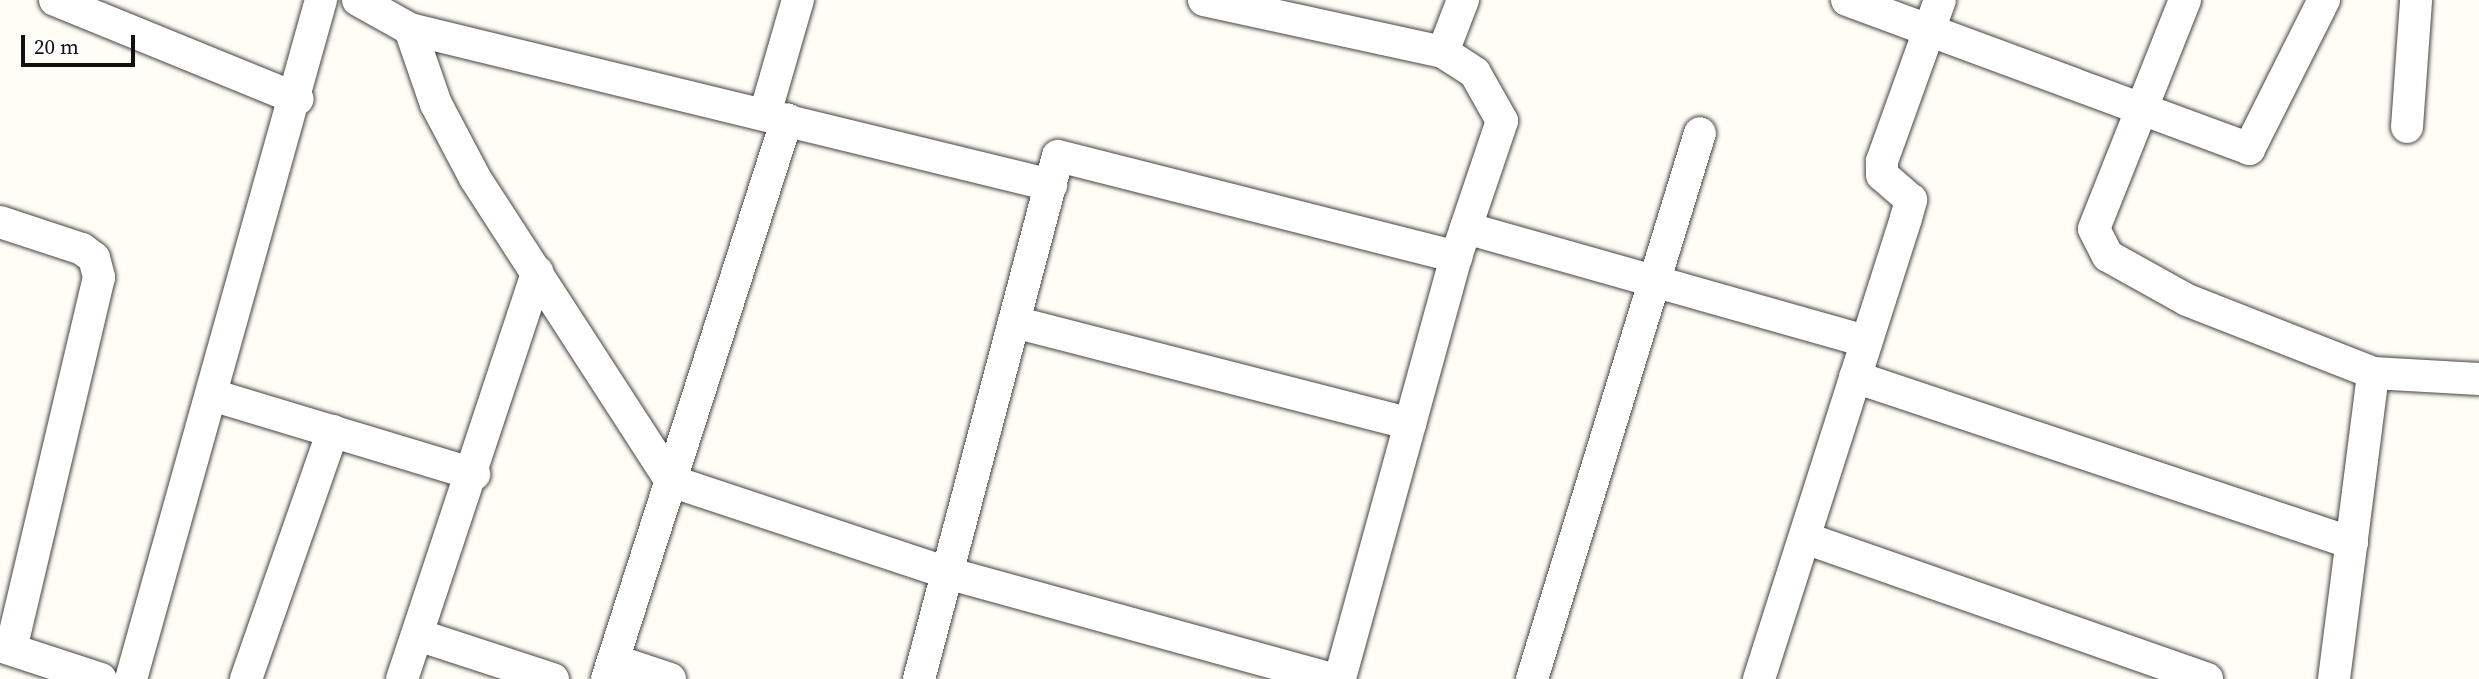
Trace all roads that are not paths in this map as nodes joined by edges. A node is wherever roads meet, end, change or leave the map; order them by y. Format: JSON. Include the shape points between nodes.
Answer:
{"nodes":[{"id":1,"x":55,"y":0,"type":"edge"},
{"id":2,"x":321,"y":0,"type":"edge"},
{"id":3,"x":358,"y":0,"type":"edge"},
{"id":4,"x":798,"y":0,"type":"edge"},
{"id":5,"x":1204,"y":0,"type":"edge"},
{"id":6,"x":1463,"y":0,"type":"edge"},
{"id":7,"x":1847,"y":0,"type":"edge"},
{"id":8,"x":1940,"y":0,"type":"edge"},
{"id":9,"x":2185,"y":0,"type":"edge"},
{"id":10,"x":2325,"y":0,"type":"edge"},
{"id":11,"x":2416,"y":0,"type":"edge"},
{"id":12,"x":410,"y":29,"type":"junction"},
{"id":13,"x":1928,"y":30,"type":"junction"},
{"id":14,"x":1443,"y":52,"type":"junction"},
{"id":15,"x":298,"y":99,"type":"junction"},
{"id":16,"x":2140,"y":108,"type":"junction"},
{"id":17,"x":776,"y":116,"type":"junction"},
{"id":18,"x":2407,"y":127,"type":"dead end"},
{"id":19,"x":1700,"y":133,"type":"dead end"},
{"id":20,"x":1051,"y":185,"type":"junction"},
{"id":21,"x":0,"y":222,"type":"edge"},
{"id":22,"x":1466,"y":228,"type":"junction"},
{"id":23,"x":1456,"y":257,"type":"junction"},
{"id":24,"x":537,"y":272,"type":"junction"},
{"id":25,"x":1655,"y":281,"type":"junction"},
{"id":26,"x":1014,"y":322,"type":"junction"},
{"id":27,"x":1866,"y":341,"type":"junction"},
{"id":28,"x":2372,"y":373,"type":"junction"},
{"id":29,"x":1854,"y":377,"type":"junction"},
{"id":30,"x":2479,"y":379,"type":"edge"},
{"id":31,"x":212,"y":395,"type":"junction"},
{"id":32,"x":1410,"y":424,"type":"junction"},
{"id":33,"x":333,"y":431,"type":"junction"},
{"id":34,"x":474,"y":474,"type":"junction"},
{"id":35,"x":671,"y":481,"type":"junction"},
{"id":36,"x":1805,"y":538,"type":"junction"},
{"id":37,"x":2352,"y":543,"type":"junction"},
{"id":38,"x":947,"y":573,"type":"junction"},
{"id":39,"x":418,"y":635,"type":"junction"},
{"id":40,"x":6,"y":648,"type":"edge"},
{"id":41,"x":610,"y":670,"type":"edge"},
{"id":42,"x":102,"y":679,"type":"edge"},
{"id":43,"x":131,"y":679,"type":"edge"},
{"id":44,"x":246,"y":679,"type":"edge"},
{"id":45,"x":402,"y":679,"type":"edge"},
{"id":46,"x":553,"y":679,"type":"edge"},
{"id":47,"x":670,"y":679,"type":"edge"},
{"id":48,"x":919,"y":679,"type":"edge"},
{"id":49,"x":1331,"y":679,"type":"edge"},
{"id":50,"x":1340,"y":679,"type":"edge"},
{"id":51,"x":1532,"y":679,"type":"edge"},
{"id":52,"x":1759,"y":679,"type":"edge"},
{"id":53,"x":2207,"y":679,"type":"edge"},
{"id":54,"x":2334,"y":679,"type":"edge"}],
"edges":[{"from":1,"to":15,"type":"street"},
{"from":2,"to":15,"type":"street"},
{"from":3,"to":12,"type":"street"},
{"from":4,"to":17,"type":"street"},
{"from":5,"to":14,"type":"street"},
{"from":6,"to":14,"type":"street"},
{"from":7,"to":13,"type":"street"},
{"from":8,"to":13,"type":"street"},
{"from":9,"to":16,"type":"street"},
{"from":10,"to":16,"type":"street","via":[[2249,149]]},
{"from":11,"to":18,"type":"street"},
{"from":12,"to":17,"type":"street"},
{"from":12,"to":24,"type":"street","via":[[442,116]]},
{"from":13,"to":16,"type":"street"},
{"from":13,"to":27,"type":"street","via":[[1882,161],[1882,175],[1911,200]]},
{"from":14,"to":22,"type":"street","via":[[1475,73],[1502,121]]},
{"from":15,"to":31,"type":"street"},
{"from":16,"to":28,"type":"street","via":[[2094,229],[2108,256],[2187,300]]},
{"from":17,"to":20,"type":"street"},
{"from":17,"to":35,"type":"street"},
{"from":19,"to":25,"type":"street"},
{"from":20,"to":23,"type":"street","via":[[1058,156]]},
{"from":20,"to":26,"type":"street"},
{"from":21,"to":40,"type":"street","via":[[82,249],[94,258],[99,277]]},
{"from":22,"to":23,"type":"street"},
{"from":22,"to":25,"type":"street"},
{"from":23,"to":32,"type":"street"},
{"from":24,"to":34,"type":"street"},
{"from":24,"to":35,"type":"street"},
{"from":25,"to":27,"type":"street"},
{"from":25,"to":51,"type":"street"},
{"from":26,"to":32,"type":"street"},
{"from":26,"to":38,"type":"street"},
{"from":27,"to":29,"type":"street"},
{"from":28,"to":30,"type":"street"},
{"from":28,"to":37,"type":"street"},
{"from":29,"to":36,"type":"street"},
{"from":29,"to":37,"type":"street"},
{"from":31,"to":33,"type":"street"},
{"from":31,"to":43,"type":"street"},
{"from":32,"to":50,"type":"street"},
{"from":33,"to":34,"type":"street"},
{"from":33,"to":44,"type":"street"},
{"from":34,"to":39,"type":"street"},
{"from":35,"to":38,"type":"street"},
{"from":35,"to":41,"type":"street"},
{"from":36,"to":52,"type":"street"},
{"from":36,"to":53,"type":"street"},
{"from":37,"to":54,"type":"street"},
{"from":38,"to":48,"type":"street"},
{"from":38,"to":49,"type":"street"},
{"from":39,"to":45,"type":"street"},
{"from":39,"to":46,"type":"street"},
{"from":40,"to":42,"type":"street"},
{"from":41,"to":47,"type":"street"}]}
